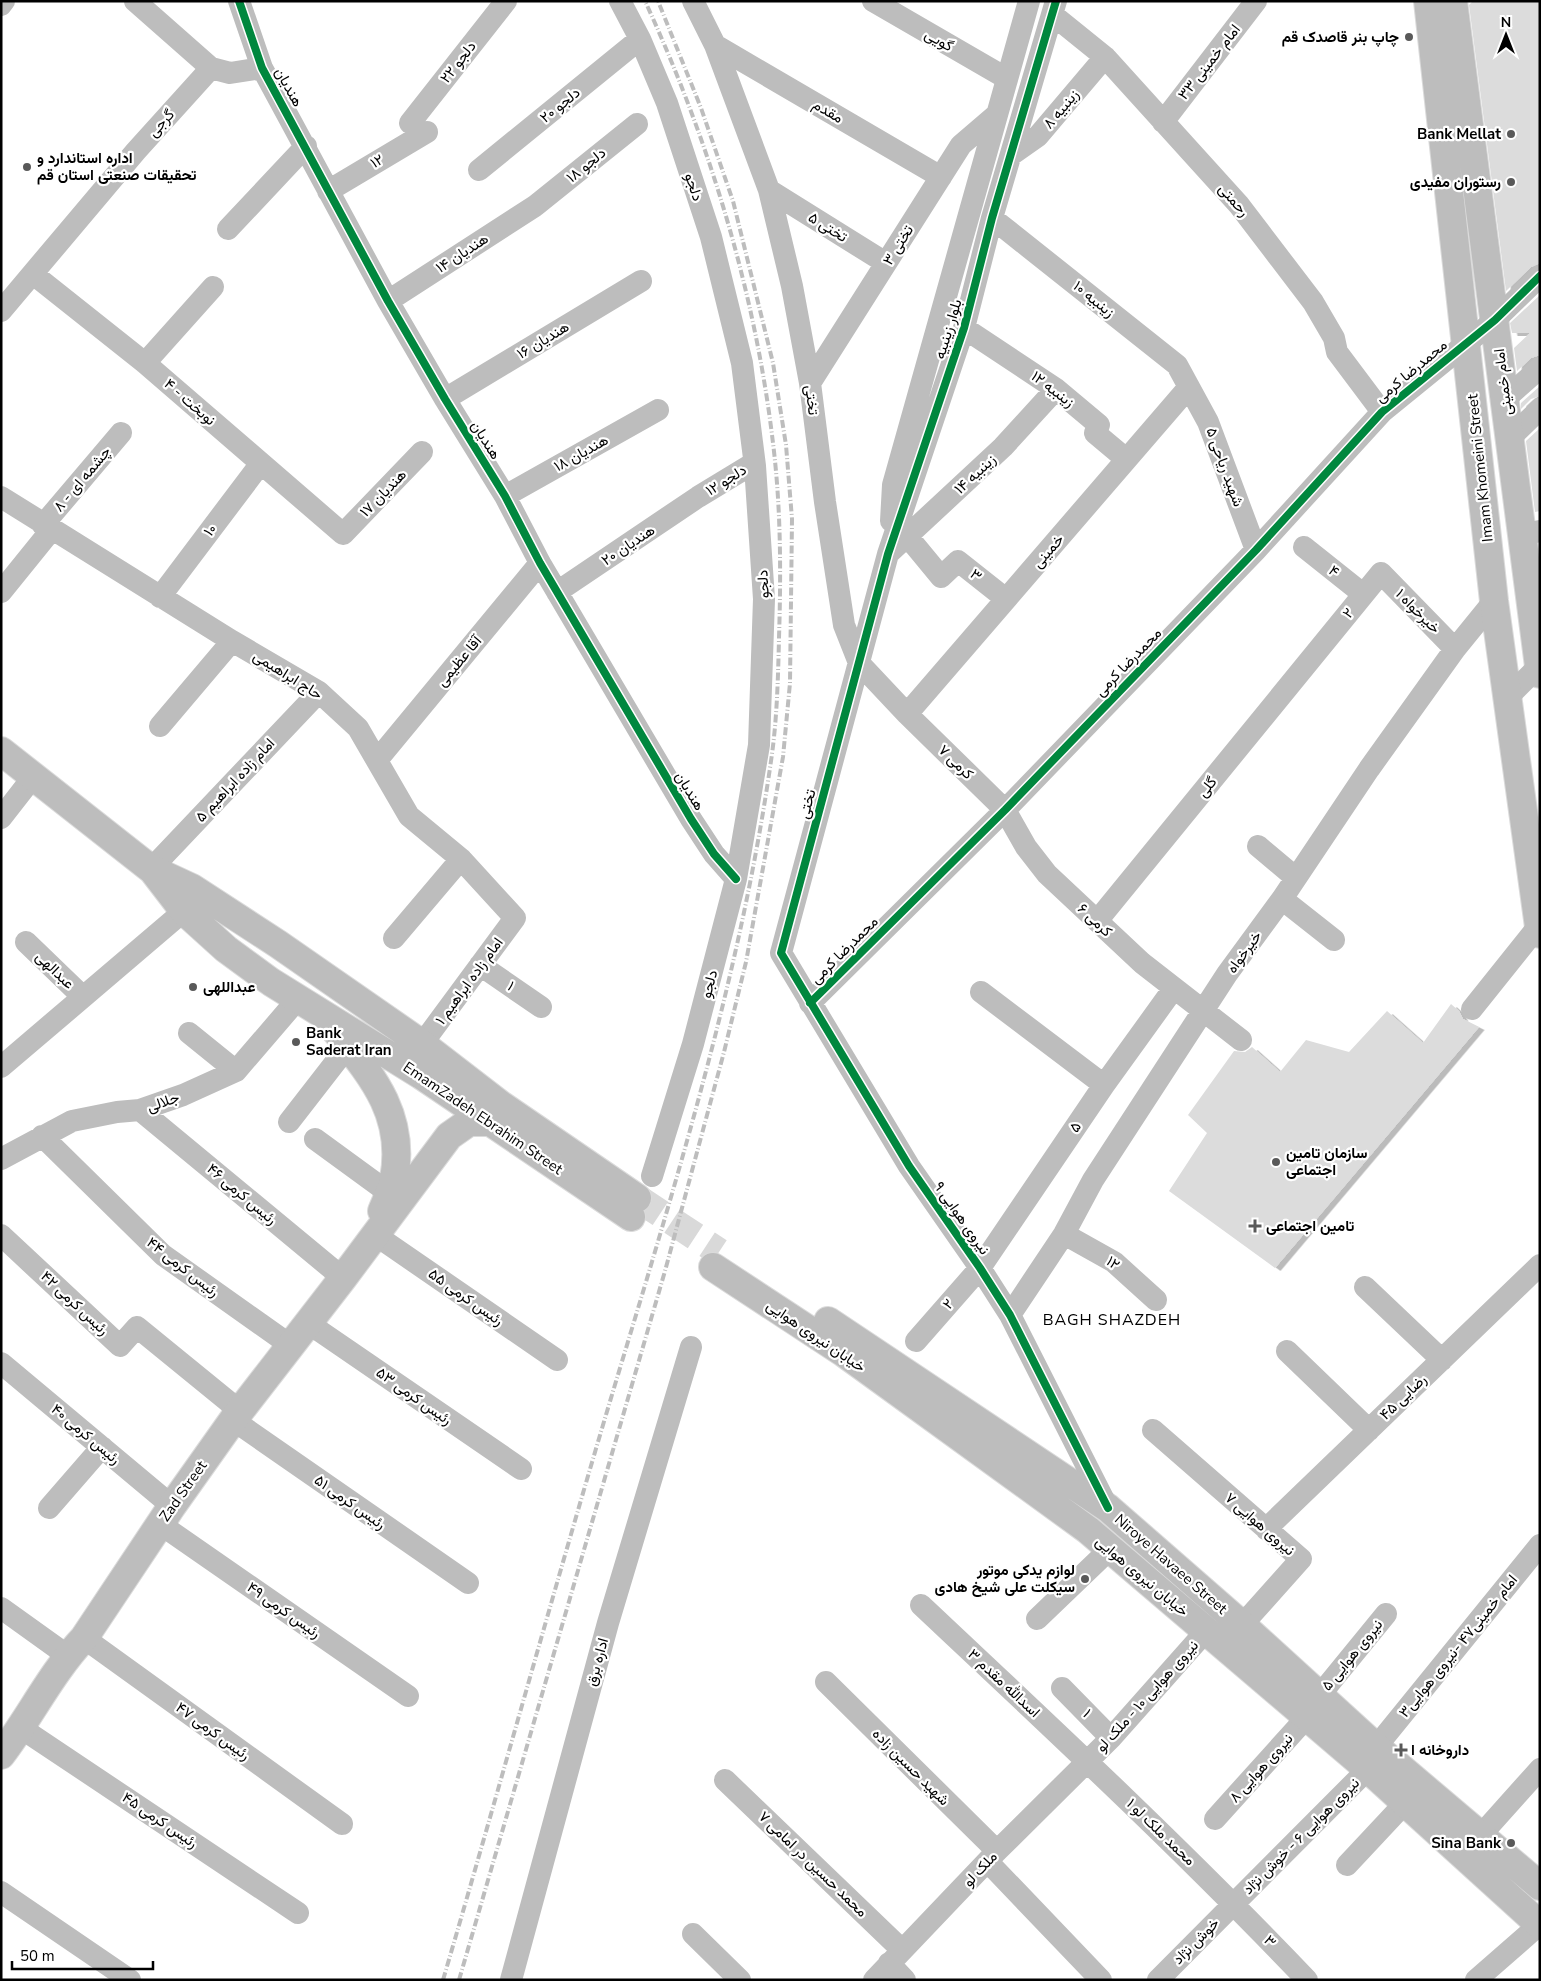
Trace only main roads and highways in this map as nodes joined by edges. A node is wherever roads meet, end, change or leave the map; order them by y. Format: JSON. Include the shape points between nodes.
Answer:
{"nodes":[{"id":1,"x":1428,"y":1,"type":"edge"},
{"id":2,"x":1458,"y":5,"type":"edge"},
{"id":3,"x":1531,"y":533,"type":"edge"},
{"id":4,"x":1539,"y":668,"type":"edge"},
{"id":5,"x":1,"y":751,"type":"edge"},
{"id":6,"x":1532,"y":822,"type":"edge"},
{"id":7,"x":151,"y":869,"type":"junction"},
{"id":8,"x":1539,"y":927,"type":"edge"},
{"id":9,"x":278,"y":944,"type":"junction"},
{"id":10,"x":271,"y":982,"type":"junction"},
{"id":11,"x":309,"y":1006,"type":"junction"},
{"id":12,"x":489,"y":1122,"type":"junction"},
{"id":13,"x":374,"y":1234,"type":"junction"},
{"id":14,"x":716,"y":1260,"type":"joint"},
{"id":15,"x":1313,"y":1706,"type":"junction"},
{"id":16,"x":1,"y":1755,"type":"edge"},
{"id":17,"x":1372,"y":1758,"type":"junction"},
{"id":18,"x":1540,"y":1886,"type":"edge"},
{"id":19,"x":1540,"y":1925,"type":"edge"}],
"edges":[{"from":1,"to":6,"type":"main road","name":"Imam Khomeini Street","via":[[1494,601]]},
{"from":2,"to":3,"type":"main road","name":"امام خمینی","via":[[1510,438]]},
{"from":3,"to":4,"type":"main road","name":"امام خمینی"},
{"from":5,"to":7,"type":"main road","name":"EmamZadeh Ebrahim Street"},
{"from":6,"to":8,"type":"main road","name":"Imam Khomeini Street"},
{"from":7,"to":9,"type":"main road","name":"EmamZadeh Ebrahim Street","via":[[192,888]]},
{"from":7,"to":10,"type":"main road","name":"EmamZadeh Ebrahim Street","via":[[184,911],[226,949]]},
{"from":9,"to":10,"type":"main road","via":[[264,945],[258,958],[259,967]]},
{"from":9,"to":12,"type":"main road","name":"EmamZadeh Ebrahim Street","via":[[422,1044],[634,1208]]},
{"from":10,"to":11,"type":"main road","name":"EmamZadeh Ebrahim Street"},
{"from":11,"to":12,"type":"main road","name":"EmamZadeh Ebrahim Street","via":[[421,1075]]},
{"from":11,"to":13,"type":"main road","via":[[348,1046],[379,1088],[390,1114],[397,1142],[394,1180]]},
{"from":12,"to":13,"type":"main road","via":[[469,1122],[449,1136]]},
{"from":13,"to":16,"type":"main road","name":"Zad Street","via":[[236,1416]]},
{"from":14,"to":15,"type":"main road","name":"خیابان نیروی هوایی","via":[[1088,1530],[1206,1631]]},
{"from":14,"to":15,"type":"main road","name":"Niroye Havaee Street","via":[[853,1336],[1108,1508],[1242,1626]]},
{"from":15,"to":17,"type":"main road","name":"Niroye Havaee Street"},
{"from":17,"to":18,"type":"main road","name":"Niroye Havaee Street","via":[[1480,1836]]},
{"from":17,"to":19,"type":"main road","via":[[1405,1803]]}]}
